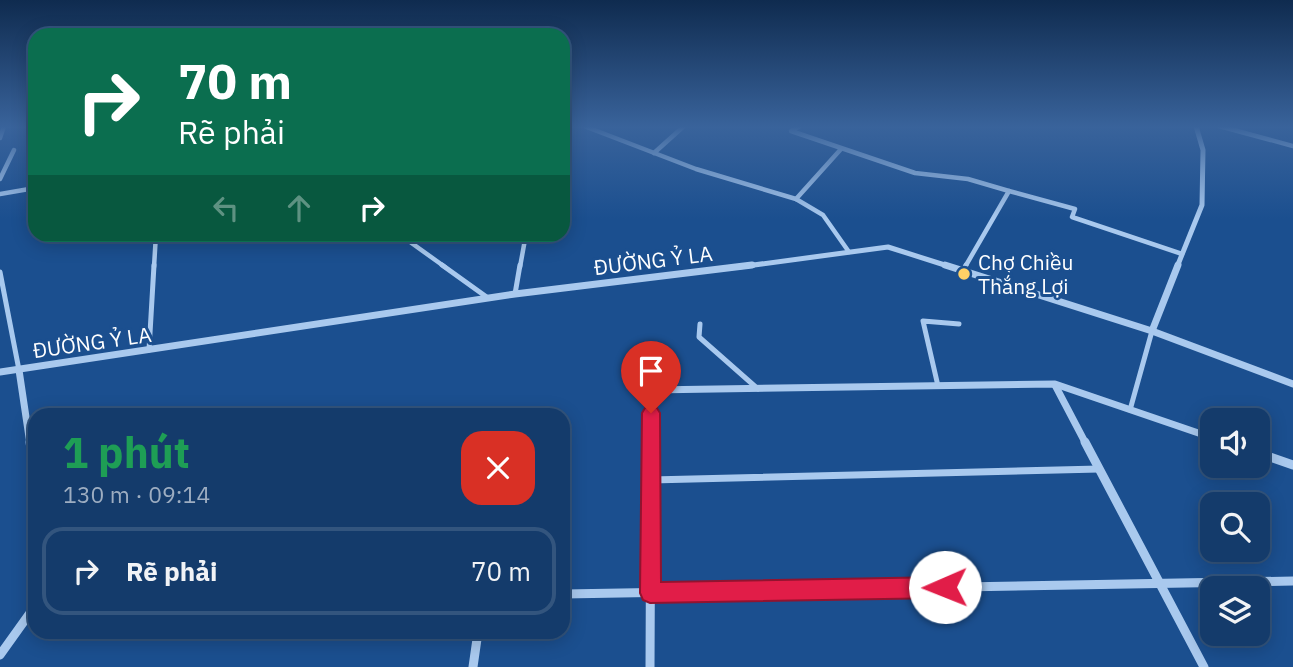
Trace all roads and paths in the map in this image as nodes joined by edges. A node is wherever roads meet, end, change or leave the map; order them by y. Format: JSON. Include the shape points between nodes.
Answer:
{"nodes":[{"id":1,"x":11,"y":157,"type":"edge"},
{"id":2,"x":667,"y":157,"type":"edge"},
{"id":3,"x":834,"y":157,"type":"edge"},
{"id":4,"x":866,"y":157,"type":"edge"},
{"id":5,"x":1203,"y":157,"type":"edge"},
{"id":6,"x":0,"y":179,"type":"edge"},
{"id":7,"x":28,"y":189,"type":"edge"},
{"id":8,"x":1009,"y":191,"type":"junction"},
{"id":9,"x":0,"y":194,"type":"edge"},
{"id":10,"x":796,"y":199,"type":"junction"},
{"id":11,"x":156,"y":242,"type":"edge"},
{"id":12,"x":411,"y":242,"type":"edge"},
{"id":13,"x":525,"y":242,"type":"edge"},
{"id":14,"x":849,"y":252,"type":"junction"},
{"id":15,"x":1182,"y":254,"type":"junction"},
{"id":16,"x":964,"y":269,"type":"junction"},
{"id":17,"x":0,"y":272,"type":"edge"},
{"id":18,"x":515,"y":294,"type":"junction"},
{"id":19,"x":488,"y":298,"type":"junction"},
{"id":20,"x":700,"y":324,"type":"dead end"},
{"id":21,"x":959,"y":324,"type":"dead end"},
{"id":22,"x":1152,"y":331,"type":"junction"},
{"id":23,"x":149,"y":351,"type":"junction"},
{"id":24,"x":19,"y":370,"type":"junction"},
{"id":25,"x":0,"y":373,"type":"edge"},
{"id":26,"x":1055,"y":384,"type":"junction"},
{"id":27,"x":1293,"y":384,"type":"edge"},
{"id":28,"x":938,"y":386,"type":"junction"},
{"id":29,"x":758,"y":389,"type":"junction"},
{"id":30,"x":1130,"y":410,"type":"junction"},
{"id":31,"x":28,"y":432,"type":"edge"},
{"id":32,"x":1200,"y":434,"type":"edge"},
{"id":33,"x":1270,"y":457,"type":"edge"},
{"id":34,"x":1293,"y":465,"type":"edge"},
{"id":35,"x":1100,"y":469,"type":"junction"},
{"id":36,"x":651,"y":480,"type":"junction"},
{"id":37,"x":1293,"y":581,"type":"edge"},
{"id":38,"x":1160,"y":584,"type":"junction"},
{"id":39,"x":650,"y":593,"type":"junction"},
{"id":40,"x":570,"y":594,"type":"edge"},
{"id":41,"x":28,"y":616,"type":"edge"},
{"id":42,"x":477,"y":639,"type":"edge"},
{"id":43,"x":0,"y":655,"type":"edge"},
{"id":44,"x":472,"y":667,"type":"edge"},
{"id":45,"x":650,"y":667,"type":"edge"},
{"id":46,"x":1204,"y":667,"type":"edge"}],
"edges":[{"from":1,"to":6,"type":"lane"},
{"from":2,"to":10,"type":"lane"},
{"from":3,"to":10,"type":"lane"},
{"from":4,"to":8,"type":"lane","via":[[915,173],[968,179]]},
{"from":5,"to":15,"type":"street","via":[[1202,205]]},
{"from":7,"to":9,"type":"lane"},
{"from":8,"to":15,"type":"lane","via":[[1074,209],[1072,217]]},
{"from":8,"to":16,"type":"lane"},
{"from":10,"to":14,"type":"lane","via":[[823,215]]},
{"from":11,"to":23,"type":"lane"},
{"from":12,"to":19,"type":"lane"},
{"from":13,"to":18,"type":"lane"},
{"from":14,"to":16,"type":"street","name":"ĐƯỜNG Ỷ LA","via":[[888,247]]},
{"from":14,"to":18,"type":"street","name":"ĐƯỜNG Ỷ LA"},
{"from":15,"to":22,"type":"street"},
{"from":16,"to":22,"type":"street","name":"ĐƯỜNG Ỷ LA"},
{"from":17,"to":24,"type":"lane"},
{"from":18,"to":19,"type":"street","name":"ĐƯỜNG Ỷ LA"},
{"from":19,"to":23,"type":"street","name":"ĐƯỜNG Ỷ LA"},
{"from":20,"to":29,"type":"lane","via":[[699,337]]},
{"from":21,"to":28,"type":"lane","via":[[923,321]]},
{"from":22,"to":27,"type":"street","name":"ĐƯỜNG Ỷ LA"},
{"from":22,"to":30,"type":"lane"},
{"from":23,"to":24,"type":"street","name":"ĐƯỜNG Ỷ LA"},
{"from":24,"to":25,"type":"street","name":"ĐƯỜNG Ỷ LA"},
{"from":24,"to":31,"type":"street"},
{"from":26,"to":28,"type":"street"},
{"from":26,"to":30,"type":"street"},
{"from":26,"to":35,"type":"street"},
{"from":28,"to":29,"type":"street"},
{"from":29,"to":36,"type":"street","via":[[651,390]]},
{"from":30,"to":32,"type":"street"},
{"from":33,"to":34,"type":"street"},
{"from":35,"to":36,"type":"lane"},
{"from":35,"to":38,"type":"street"},
{"from":36,"to":39,"type":"street"},
{"from":37,"to":38,"type":"street"},
{"from":38,"to":39,"type":"street"},
{"from":38,"to":46,"type":"street"},
{"from":39,"to":40,"type":"street"},
{"from":39,"to":45,"type":"street"},
{"from":41,"to":43,"type":"street"},
{"from":42,"to":44,"type":"street"}]}
